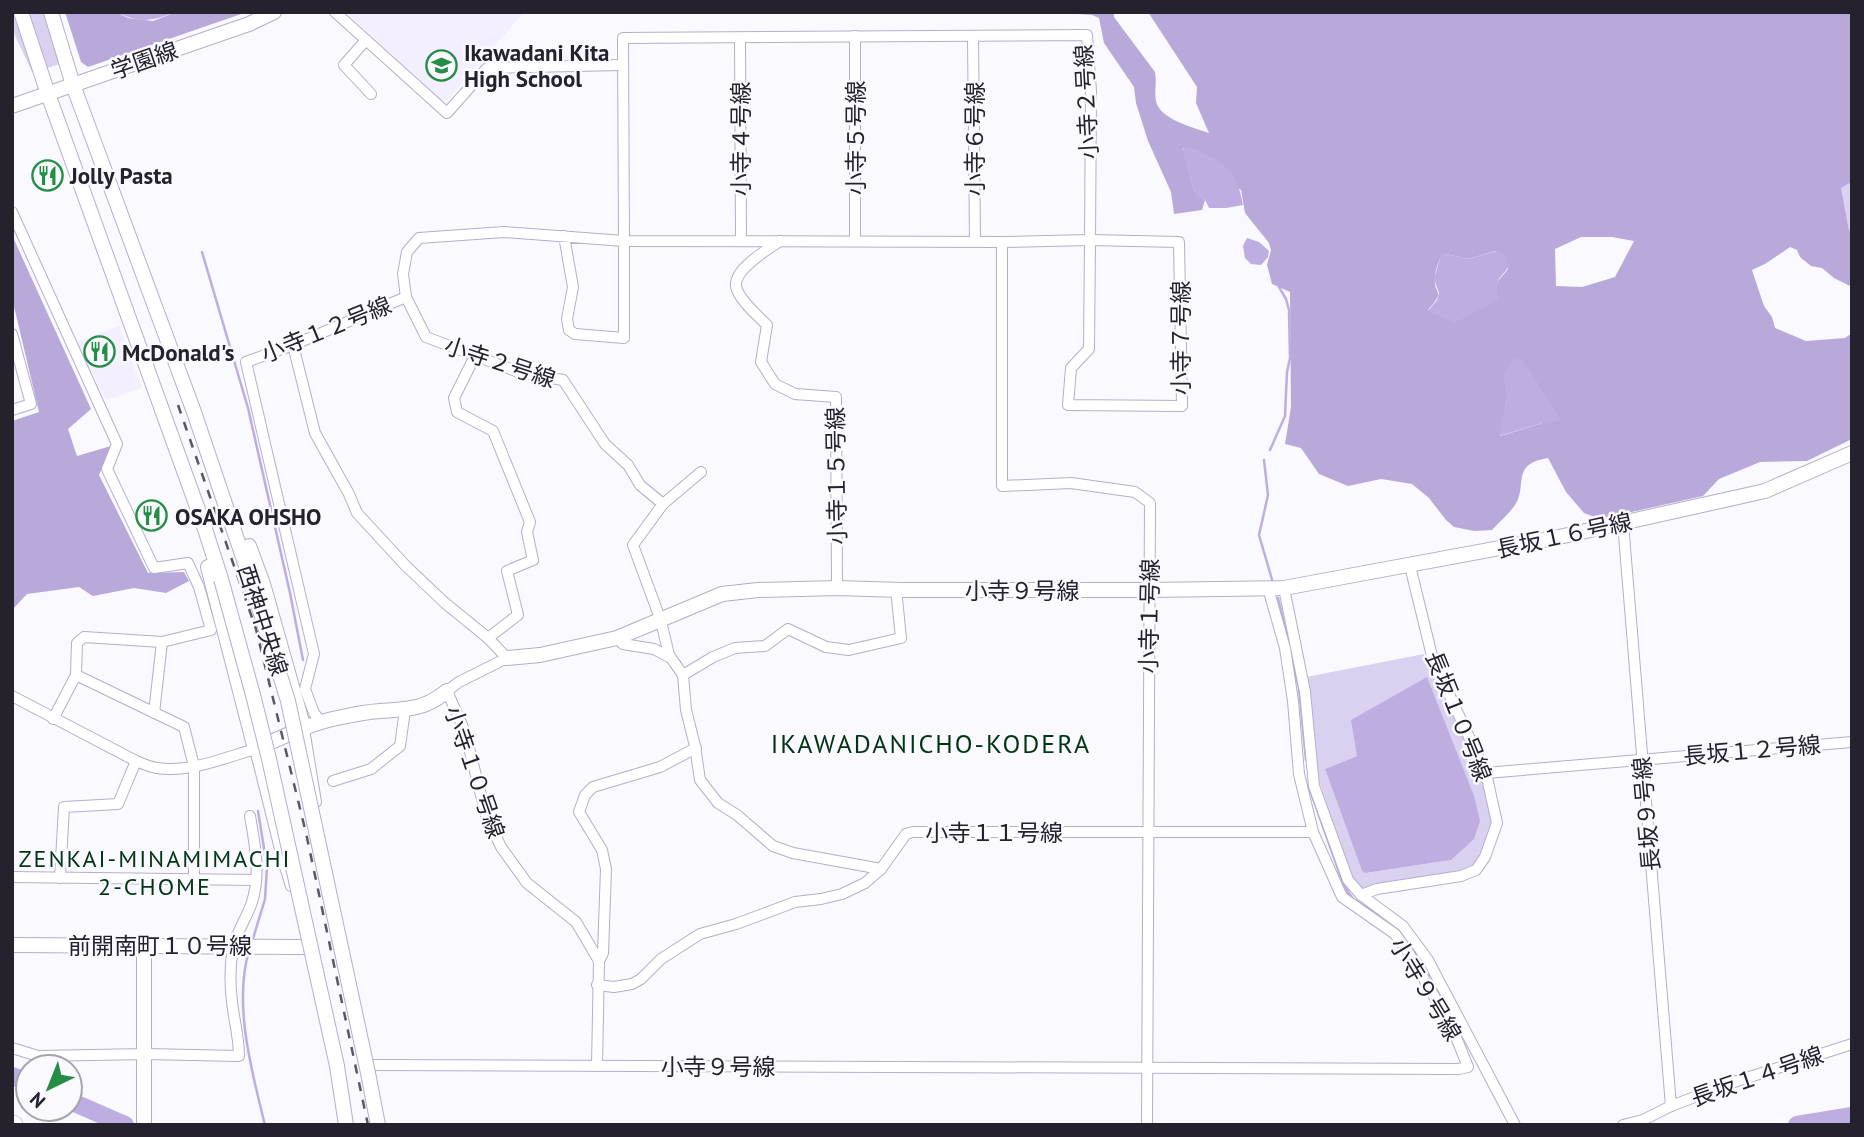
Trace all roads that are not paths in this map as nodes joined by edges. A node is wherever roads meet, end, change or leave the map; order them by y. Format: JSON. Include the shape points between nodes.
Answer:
{"nodes":[{"id":1,"x":21,"y":12,"type":"edge"},
{"id":2,"x":51,"y":12,"type":"edge"},
{"id":3,"x":274,"y":12,"type":"edge"},
{"id":4,"x":335,"y":12,"type":"edge"},
{"id":5,"x":855,"y":36,"type":"junction"},
{"id":6,"x":973,"y":37,"type":"junction"},
{"id":7,"x":740,"y":38,"type":"junction"},
{"id":8,"x":366,"y":40,"type":"junction"},
{"id":9,"x":622,"y":65,"type":"junction"},
{"id":10,"x":73,"y":85,"type":"junction"},
{"id":11,"x":48,"y":94,"type":"junction"},
{"id":12,"x":371,"y":94,"type":"dead end"},
{"id":13,"x":12,"y":106,"type":"edge"},
{"id":14,"x":12,"y":212,"type":"edge"},
{"id":15,"x":564,"y":236,"type":"junction"},
{"id":16,"x":741,"y":240,"type":"junction"},
{"id":17,"x":781,"y":240,"type":"junction"},
{"id":18,"x":855,"y":240,"type":"junction"},
{"id":19,"x":1090,"y":240,"type":"junction"},
{"id":20,"x":624,"y":241,"type":"junction"},
{"id":21,"x":975,"y":242,"type":"junction"},
{"id":22,"x":1002,"y":242,"type":"junction"},
{"id":23,"x":406,"y":297,"type":"junction"},
{"id":24,"x":12,"y":334,"type":"edge"},
{"id":25,"x":293,"y":345,"type":"junction"},
{"id":26,"x":475,"y":356,"type":"junction"},
{"id":27,"x":12,"y":410,"type":"edge"},
{"id":28,"x":194,"y":412,"type":"junction"},
{"id":29,"x":1852,"y":453,"type":"edge"},
{"id":30,"x":181,"y":464,"type":"junction"},
{"id":31,"x":701,"y":472,"type":"dead end"},
{"id":32,"x":663,"y":503,"type":"junction"},
{"id":33,"x":1623,"y":523,"type":"junction"},
{"id":34,"x":1410,"y":566,"type":"junction"},
{"id":35,"x":837,"y":588,"type":"junction"},
{"id":36,"x":1284,"y":588,"type":"junction"},
{"id":37,"x":896,"y":589,"type":"junction"},
{"id":38,"x":1268,"y":589,"type":"junction"},
{"id":39,"x":1149,"y":590,"type":"junction"},
{"id":40,"x":661,"y":621,"type":"junction"},
{"id":41,"x":488,"y":638,"type":"junction"},
{"id":42,"x":617,"y":638,"type":"junction"},
{"id":43,"x":162,"y":642,"type":"junction"},
{"id":44,"x":507,"y":658,"type":"junction"},
{"id":45,"x":671,"y":658,"type":"junction"},
{"id":46,"x":76,"y":675,"type":"junction"},
{"id":47,"x":683,"y":675,"type":"junction"},
{"id":48,"x":447,"y":691,"type":"junction"},
{"id":49,"x":12,"y":696,"type":"edge"},
{"id":50,"x":405,"y":710,"type":"junction"},
{"id":51,"x":154,"y":713,"type":"junction"},
{"id":52,"x":52,"y":719,"type":"junction"},
{"id":53,"x":321,"y":722,"type":"junction"},
{"id":54,"x":304,"y":729,"type":"junction"},
{"id":55,"x":1852,"y":742,"type":"edge"},
{"id":56,"x":696,"y":748,"type":"junction"},
{"id":57,"x":255,"y":749,"type":"junction"},
{"id":58,"x":1304,"y":758,"type":"junction"},
{"id":59,"x":1642,"y":759,"type":"junction"},
{"id":60,"x":136,"y":761,"type":"junction"},
{"id":61,"x":194,"y":766,"type":"junction"},
{"id":62,"x":1486,"y":773,"type":"junction"},
{"id":63,"x":333,"y":781,"type":"dead end"},
{"id":64,"x":250,"y":817,"type":"dead end"},
{"id":65,"x":1147,"y":832,"type":"junction"},
{"id":66,"x":1314,"y":832,"type":"junction"},
{"id":67,"x":881,"y":869,"type":"junction"},
{"id":68,"x":12,"y":877,"type":"edge"},
{"id":69,"x":60,"y":878,"type":"junction"},
{"id":70,"x":194,"y":879,"type":"junction"},
{"id":71,"x":256,"y":880,"type":"junction"},
{"id":72,"x":1361,"y":895,"type":"junction"},
{"id":73,"x":12,"y":945,"type":"edge"},
{"id":74,"x":236,"y":945,"type":"junction"},
{"id":75,"x":145,"y":946,"type":"junction"},
{"id":76,"x":308,"y":947,"type":"junction"},
{"id":77,"x":598,"y":961,"type":"junction"},
{"id":78,"x":597,"y":985,"type":"junction"},
{"id":79,"x":1852,"y":1044,"type":"edge"},
{"id":80,"x":12,"y":1048,"type":"edge"},
{"id":81,"x":145,"y":1054,"type":"junction"},
{"id":82,"x":1476,"y":1064,"type":"junction"},
{"id":83,"x":371,"y":1065,"type":"junction"},
{"id":84,"x":597,"y":1066,"type":"junction"},
{"id":85,"x":1147,"y":1068,"type":"junction"},
{"id":86,"x":1671,"y":1106,"type":"junction"},
{"id":87,"x":145,"y":1119,"type":"edge"},
{"id":88,"x":345,"y":1125,"type":"edge"},
{"id":89,"x":380,"y":1125,"type":"edge"},
{"id":90,"x":1147,"y":1125,"type":"edge"},
{"id":91,"x":1515,"y":1125,"type":"edge"},
{"id":92,"x":1623,"y":1125,"type":"edge"}],
"edges":[{"from":1,"to":11,"type":"street","name":"西神中央線"},
{"from":2,"to":10,"type":"street","name":"西神中央線"},
{"from":3,"to":10,"type":"street","name":"学園線"},
{"from":4,"to":8,"type":"street"},
{"from":5,"to":6,"type":"street","name":"小寺２号線"},
{"from":5,"to":7,"type":"street","name":"小寺２号線"},
{"from":5,"to":18,"type":"street","name":"小寺５号線"},
{"from":6,"to":19,"type":"street","name":"小寺２号線","via":[[1087,35]]},
{"from":6,"to":21,"type":"street","name":"小寺６号線"},
{"from":7,"to":9,"type":"street","name":"小寺２号線","via":[[623,38]]},
{"from":7,"to":16,"type":"street","name":"小寺４号線"},
{"from":8,"to":9,"type":"street","via":[[447,113],[486,68]]},
{"from":8,"to":12,"type":"street","via":[[344,65]]},
{"from":9,"to":20,"type":"street","name":"小寺２号線"},
{"from":10,"to":11,"type":"street","name":"学園線"},
{"from":10,"to":28,"type":"street","name":"西神中央線"},
{"from":11,"to":13,"type":"street","name":"学園線"},
{"from":11,"to":30,"type":"street","name":"西神中央線"},
{"from":14,"to":43,"type":"street","via":[[117,444],[107,469],[154,568],[188,563],[199,587],[211,630]]},
{"from":15,"to":20,"type":"street","name":"小寺２号線"},
{"from":15,"to":20,"type":"street","via":[[573,287],[569,330],[624,338]]},
{"from":15,"to":23,"type":"street","name":"小寺２号線","via":[[504,232],[419,238],[407,252],[403,274]]},
{"from":16,"to":17,"type":"street","name":"小寺２号線"},
{"from":16,"to":20,"type":"street","name":"小寺２号線"},
{"from":17,"to":18,"type":"street","name":"小寺２号線"},
{"from":17,"to":35,"type":"street","name":"小寺１５号線","via":[[738,275],[736,286],[767,325],[761,362],[775,384],[795,394],[836,397]]},
{"from":18,"to":21,"type":"street","name":"小寺２号線"},
{"from":19,"to":19,"type":"street","name":"小寺７号線","via":[[1088,349],[1071,368],[1068,405],[1182,406],[1179,242]]},
{"from":19,"to":22,"type":"street","name":"小寺２号線"},
{"from":21,"to":22,"type":"street","name":"小寺２号線"},
{"from":22,"to":39,"type":"street","name":"小寺１号線","via":[[1002,486],[1070,483],[1135,492],[1150,503]]},
{"from":23,"to":25,"type":"street","name":"小寺１２号線"},
{"from":23,"to":26,"type":"street","name":"小寺２号線","via":[[426,337]]},
{"from":24,"to":27,"type":"street","via":[[31,404]]},
{"from":25,"to":41,"type":"street","via":[[315,433],[357,513],[405,565]]},
{"from":25,"to":53,"type":"street","name":"小寺１２号線","via":[[246,362],[314,654],[305,689]]},
{"from":26,"to":32,"type":"street","name":"小寺２号線","via":[[521,373],[563,380],[605,444],[628,465],[640,485]]},
{"from":26,"to":41,"type":"street","via":[[454,398],[457,412],[493,431],[530,522],[527,532],[533,560],[507,571],[518,615]]},
{"from":28,"to":54,"type":"street","via":[[263,584]]},
{"from":28,"to":89,"type":"street","name":"西神中央線","bridge":true,"via":[[288,701]]},
{"from":29,"to":33,"type":"street","name":"長坂１６号線","via":[[1765,491]]},
{"from":30,"to":57,"type":"street"},
{"from":30,"to":88,"type":"street","name":"西神中央線","bridge":true,"via":[[221,579],[269,759],[337,1066]]},
{"from":31,"to":32,"type":"street"},
{"from":32,"to":40,"type":"street","via":[[633,545]]},
{"from":33,"to":34,"type":"street","name":"長坂１６号線"},
{"from":33,"to":59,"type":"street","name":"長坂９号線"},
{"from":34,"to":36,"type":"street","name":"長坂１６号線"},
{"from":34,"to":62,"type":"street","name":"長坂１０号線","via":[[1433,660]]},
{"from":35,"to":37,"type":"street","name":"小寺９号線"},
{"from":35,"to":40,"type":"street","name":"小寺９号線","via":[[722,594]]},
{"from":36,"to":38,"type":"street","name":"長坂１６号線"},
{"from":36,"to":58,"type":"street","via":[[1305,692]]},
{"from":37,"to":39,"type":"street","name":"小寺９号線"},
{"from":37,"to":47,"type":"street","via":[[901,638],[849,650],[826,647],[788,629],[765,646],[734,648]]},
{"from":38,"to":39,"type":"street","name":"小寺９号線"},
{"from":38,"to":58,"type":"street","name":"小寺９号線","via":[[1285,648]]},
{"from":39,"to":65,"type":"street","name":"小寺１号線"},
{"from":40,"to":42,"type":"street","name":"小寺９号線"},
{"from":40,"to":45,"type":"street"},
{"from":41,"to":44,"type":"street"},
{"from":42,"to":44,"type":"street","name":"小寺９号線"},
{"from":42,"to":45,"type":"street","via":[[623,644],[654,649]]},
{"from":43,"to":46,"type":"street","via":[[84,637],[76,643]]},
{"from":43,"to":51,"type":"street"},
{"from":44,"to":48,"type":"street","name":"小寺９号線"},
{"from":45,"to":47,"type":"street"},
{"from":46,"to":51,"type":"street"},
{"from":46,"to":52,"type":"street"},
{"from":47,"to":56,"type":"street"},
{"from":48,"to":50,"type":"street","name":"小寺９号線","via":[[424,706]]},
{"from":48,"to":77,"type":"street","name":"小寺１０号線","via":[[465,732],[486,815],[501,847],[527,883],[576,922]]},
{"from":49,"to":52,"type":"street"},
{"from":50,"to":53,"type":"street","name":"小寺９号線"},
{"from":50,"to":63,"type":"street","via":[[400,746],[371,769]]},
{"from":51,"to":61,"type":"street","via":[[184,727]]},
{"from":52,"to":60,"type":"street"},
{"from":53,"to":54,"type":"street","name":"小寺９号線"},
{"from":54,"to":57,"type":"street","name":"小寺９号線"},
{"from":54,"to":83,"type":"street","name":"西神中央線"},
{"from":55,"to":59,"type":"street","name":"長坂１２号線"},
{"from":56,"to":67,"type":"street","via":[[700,780],[712,796],[773,846]]},
{"from":56,"to":77,"type":"street","via":[[660,767],[593,787],[586,795],[579,812],[601,850],[606,869],[603,953]]},
{"from":57,"to":61,"type":"street"},
{"from":57,"to":76,"type":"street","name":"西神中央線"},
{"from":58,"to":66,"type":"street","name":"小寺９号線","via":[[1299,774]]},
{"from":58,"to":72,"type":"street","via":[[1348,880]]},
{"from":59,"to":62,"type":"street","name":"長坂１２号線"},
{"from":59,"to":86,"type":"street","name":"長坂９号線"},
{"from":60,"to":61,"type":"street","via":[[156,768]]},
{"from":60,"to":69,"type":"street","via":[[118,804],[64,807]]},
{"from":61,"to":70,"type":"street"},
{"from":62,"to":72,"type":"street","name":"長坂１０号線","via":[[1497,823],[1476,870]]},
{"from":64,"to":71,"type":"street"},
{"from":65,"to":66,"type":"street","name":"小寺１１号線"},
{"from":65,"to":67,"type":"street","name":"小寺１１号線","via":[[913,832],[906,834]]},
{"from":65,"to":85,"type":"street","name":"小寺１号線"},
{"from":66,"to":82,"type":"street","name":"小寺９号線","via":[[1342,897],[1395,934]]},
{"from":67,"to":78,"type":"street","name":"小寺１１号線","via":[[842,894],[795,902],[700,934],[632,984]]},
{"from":68,"to":69,"type":"street"},
{"from":69,"to":70,"type":"street"},
{"from":70,"to":71,"type":"street"},
{"from":71,"to":74,"type":"street"},
{"from":72,"to":82,"type":"street","via":[[1403,926],[1428,960]]},
{"from":73,"to":75,"type":"street","name":"前開南町１０号線"},
{"from":74,"to":75,"type":"street","name":"前開南町１０号線"},
{"from":74,"to":76,"type":"street","name":"前開南町１０号線"},
{"from":74,"to":81,"type":"street","via":[[232,1003],[239,1056]]},
{"from":75,"to":81,"type":"street"},
{"from":76,"to":88,"type":"street","name":"西神中央線"},
{"from":77,"to":78,"type":"street"},
{"from":78,"to":84,"type":"street"},
{"from":79,"to":86,"type":"street","name":"長坂１４号線"},
{"from":80,"to":81,"type":"street","via":[[38,1056]]},
{"from":81,"to":87,"type":"street"},
{"from":82,"to":85,"type":"street","name":"小寺９号線","via":[[1459,1069]]},
{"from":82,"to":91,"type":"street"},
{"from":83,"to":84,"type":"street","name":"小寺９号線"},
{"from":83,"to":89,"type":"street","name":"西神中央線"},
{"from":84,"to":85,"type":"street","name":"小寺９号線"},
{"from":85,"to":90,"type":"street","name":"小寺１号線"},
{"from":86,"to":92,"type":"street","name":"長坂１４号線"}]}
